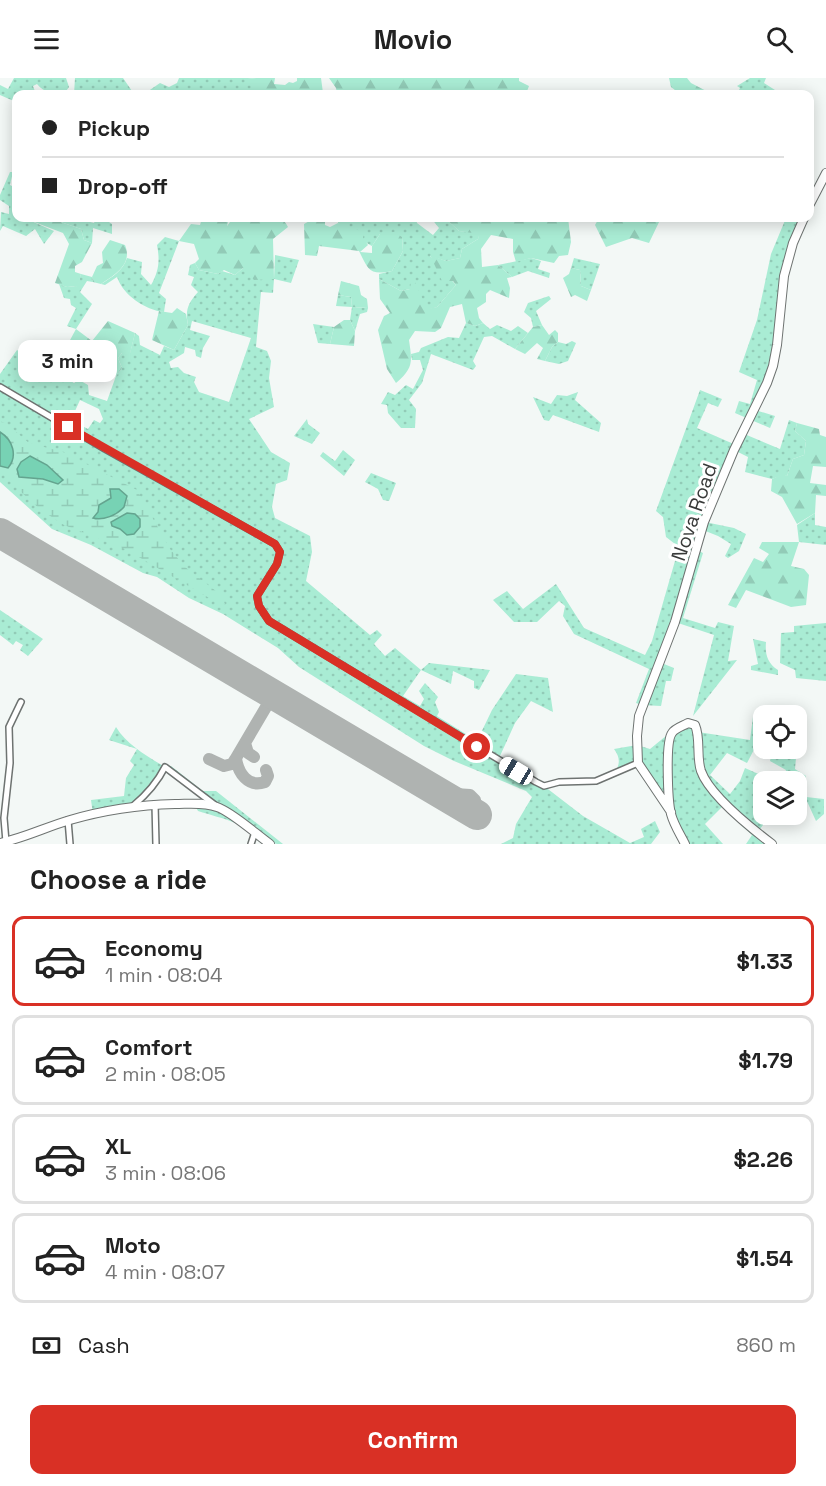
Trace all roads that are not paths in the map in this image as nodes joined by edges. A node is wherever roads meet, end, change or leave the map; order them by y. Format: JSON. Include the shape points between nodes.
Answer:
{"nodes":[{"id":1,"x":826,"y":173,"type":"edge"},
{"id":2,"x":814,"y":196,"type":"edge"},
{"id":3,"x":802,"y":222,"type":"edge"},
{"id":4,"x":0,"y":387,"type":"edge"},
{"id":5,"x":21,"y":702,"type":"dead end"},
{"id":6,"x":638,"y":763,"type":"junction"},
{"id":7,"x":155,"y":804,"type":"junction"},
{"id":8,"x":131,"y":807,"type":"junction"},
{"id":9,"x":219,"y":807,"type":"junction"},
{"id":10,"x":670,"y":812,"type":"junction"},
{"id":11,"x":68,"y":820,"type":"junction"},
{"id":12,"x":255,"y":832,"type":"junction"},
{"id":13,"x":3,"y":843,"type":"edge"},
{"id":14,"x":70,"y":844,"type":"edge"},
{"id":15,"x":156,"y":844,"type":"edge"},
{"id":16,"x":251,"y":844,"type":"edge"},
{"id":17,"x":270,"y":844,"type":"edge"},
{"id":18,"x":686,"y":844,"type":"edge"},
{"id":19,"x":772,"y":844,"type":"edge"}],
"edges":[{"from":1,"to":2,"type":"street"},
{"from":3,"to":6,"type":"street","name":"Nova Road","via":[[784,276],[773,366],[720,482],[675,622],[644,697],[637,736]]},
{"from":4,"to":6,"type":"street","via":[[275,544],[280,552],[277,564],[257,596],[269,621],[536,782],[544,786],[596,781]]},
{"from":5,"to":13,"type":"street","via":[[9,728]]},
{"from":6,"to":10,"type":"street"},
{"from":7,"to":8,"type":"street"},
{"from":7,"to":9,"type":"street"},
{"from":7,"to":15,"type":"street"},
{"from":8,"to":9,"type":"street","via":[[144,797],[165,767]]},
{"from":8,"to":11,"type":"street"},
{"from":9,"to":12,"type":"street"},
{"from":10,"to":18,"type":"street"},
{"from":10,"to":19,"type":"street","via":[[669,740],[672,731],[688,723],[698,732],[701,770],[717,797]]},
{"from":11,"to":13,"type":"street"},
{"from":11,"to":14,"type":"street"},
{"from":12,"to":16,"type":"street"},
{"from":12,"to":17,"type":"street"}]}
